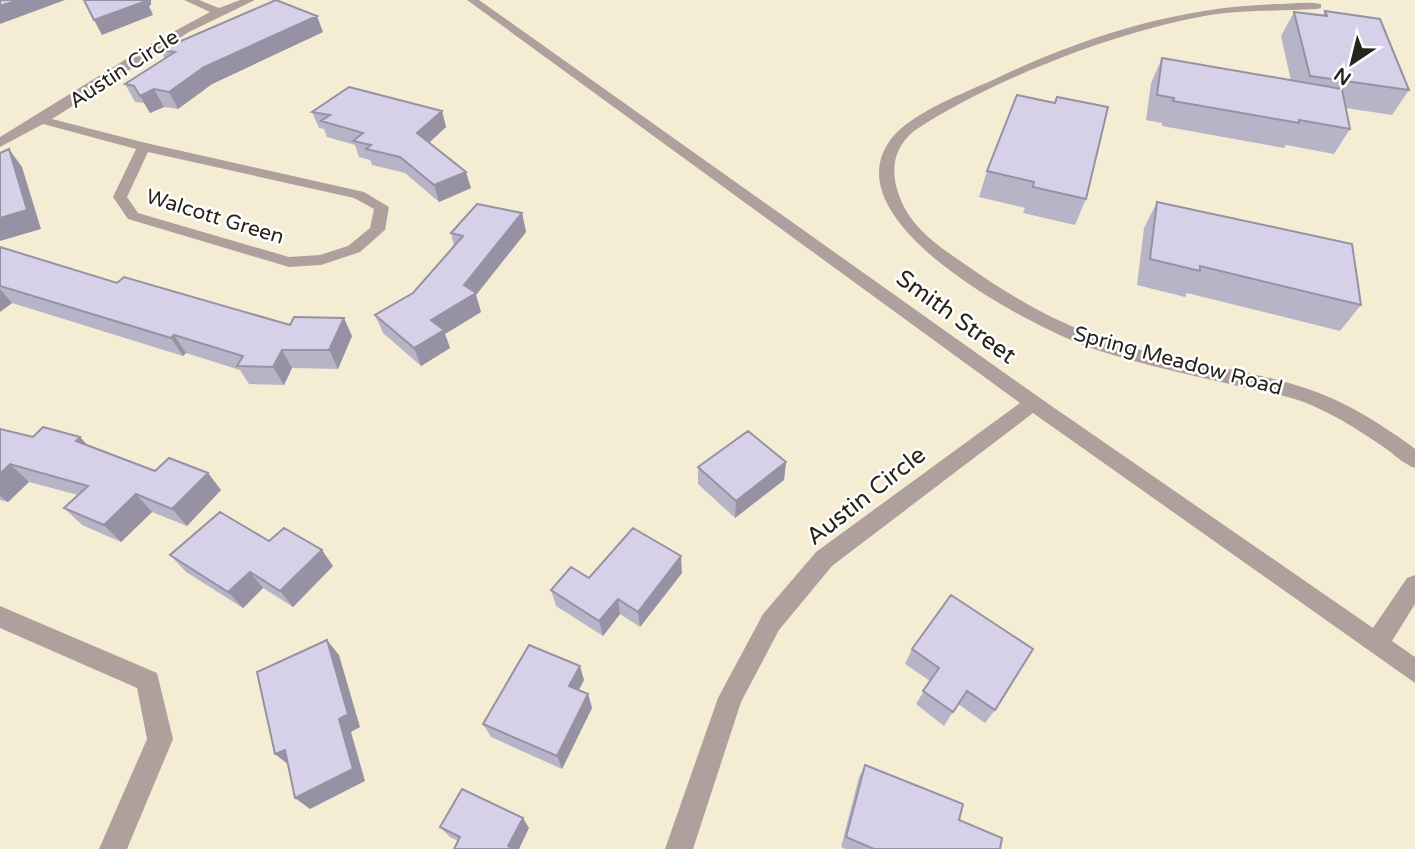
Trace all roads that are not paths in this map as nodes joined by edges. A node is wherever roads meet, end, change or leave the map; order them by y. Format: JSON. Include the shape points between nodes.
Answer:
{"nodes":[{"id":1,"x":189,"y":0,"type":"edge"},
{"id":2,"x":250,"y":0,"type":"edge"},
{"id":3,"x":472,"y":0,"type":"edge"},
{"id":4,"x":1317,"y":6,"type":"dead end"},
{"id":5,"x":216,"y":11,"type":"junction"},
{"id":6,"x":45,"y":121,"type":"junction"},
{"id":7,"x":0,"y":143,"type":"edge"},
{"id":8,"x":144,"y":147,"type":"junction"},
{"id":9,"x":1032,"y":402,"type":"junction"},
{"id":10,"x":1415,"y":460,"type":"edge"},
{"id":11,"x":1415,"y":585,"type":"edge"},
{"id":12,"x":0,"y":617,"type":"edge"},
{"id":13,"x":1377,"y":643,"type":"junction"},
{"id":14,"x":1415,"y":671,"type":"edge"},
{"id":15,"x":113,"y":849,"type":"edge"},
{"id":16,"x":679,"y":849,"type":"edge"}],
"edges":[{"from":1,"to":5,"type":"street"},
{"from":2,"to":5,"type":"street","name":"Austin Circle"},
{"from":3,"to":9,"type":"street","name":"Smith Street"},
{"from":4,"to":10,"type":"street","name":"Spring Meadow Road","via":[[1214,12],[1130,31],[1089,46],[977,92],[909,128],[891,148],[887,178],[892,200],[913,231],[1038,318],[1080,337],[1308,396],[1362,424]]},
{"from":5,"to":6,"type":"street","name":"Austin Circle"},
{"from":6,"to":7,"type":"street","name":"Austin Circle"},
{"from":6,"to":8,"type":"street","name":"Walcott Green"},
{"from":8,"to":8,"type":"street","name":"Walcott Green","via":[[359,195],[382,207],[377,230],[354,249],[321,260],[289,262],[133,216],[120,197]]},
{"from":9,"to":13,"type":"street","name":"Smith Street"},
{"from":9,"to":16,"type":"street","name":"Austin Circle","via":[[824,559],[771,622],[730,698]]},
{"from":11,"to":13,"type":"street"},
{"from":12,"to":15,"type":"street","via":[[148,681],[160,739]]},
{"from":13,"to":14,"type":"street","name":"Smith Street"}]}
